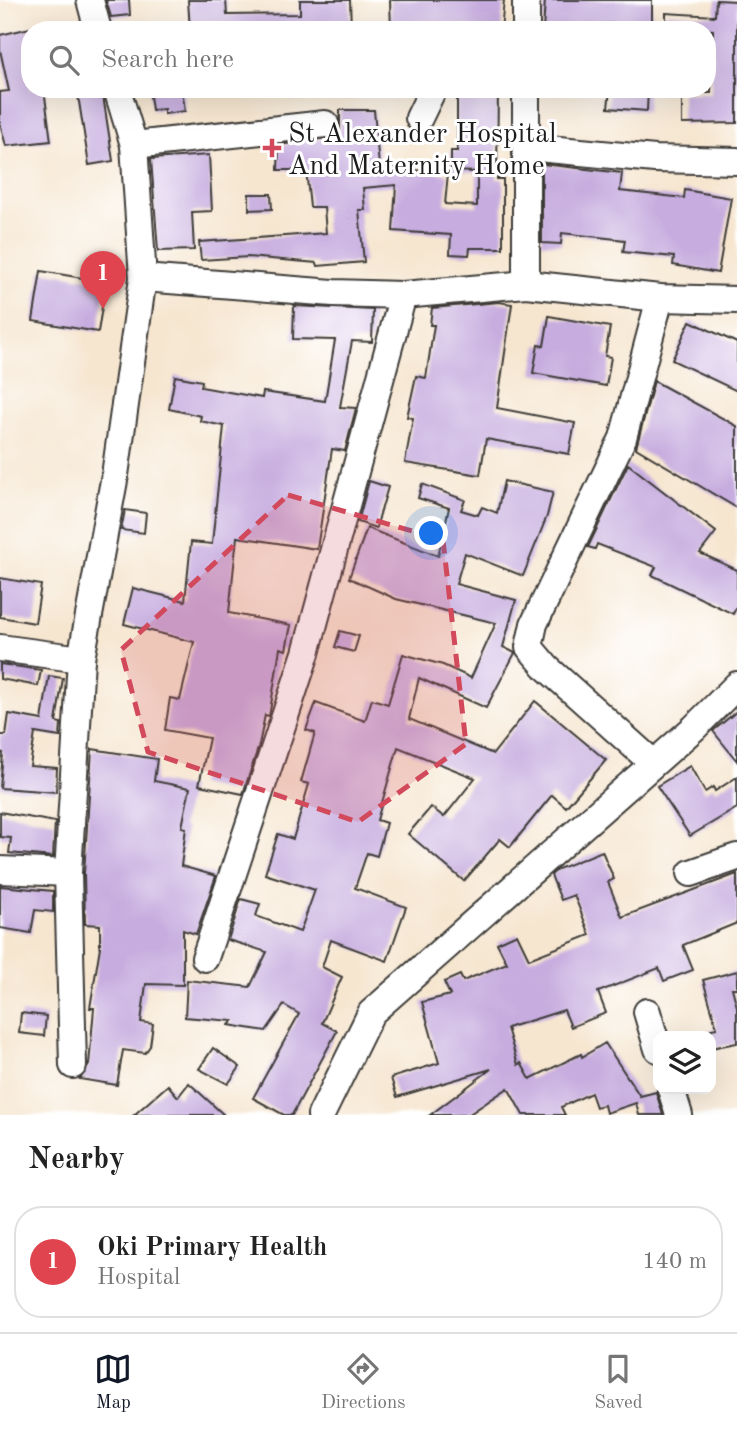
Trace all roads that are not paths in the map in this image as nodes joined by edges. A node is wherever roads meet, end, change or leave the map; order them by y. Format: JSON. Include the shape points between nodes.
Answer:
{"nodes":[{"id":1,"x":90,"y":0,"type":"edge"},
{"id":2,"x":526,"y":0,"type":"edge"},
{"id":3,"x":96,"y":21,"type":"edge"},
{"id":4,"x":526,"y":21,"type":"edge"},
{"id":5,"x":120,"y":98,"type":"edge"},
{"id":6,"x":429,"y":98,"type":"edge"},
{"id":7,"x":526,"y":98,"type":"edge"},
{"id":8,"x":419,"y":118,"type":"dead end"},
{"id":9,"x":325,"y":124,"type":"dead end"},
{"id":10,"x":134,"y":145,"type":"junction"},
{"id":11,"x":527,"y":147,"type":"junction"},
{"id":12,"x":737,"y":161,"type":"edge"},
{"id":13,"x":143,"y":278,"type":"junction"},
{"id":14,"x":526,"y":284,"type":"junction"},
{"id":15,"x":403,"y":295,"type":"junction"},
{"id":16,"x":660,"y":298,"type":"junction"},
{"id":17,"x":737,"y":300,"type":"edge"},
{"id":18,"x":0,"y":648,"type":"edge"},
{"id":19,"x":81,"y":659,"type":"junction"},
{"id":20,"x":737,"y":685,"type":"edge"},
{"id":21,"x":653,"y":763,"type":"junction"},
{"id":22,"x":737,"y":857,"type":"edge"},
{"id":23,"x":0,"y":870,"type":"edge"},
{"id":24,"x":68,"y":873,"type":"junction"},
{"id":25,"x":691,"y":873,"type":"dead end"},
{"id":26,"x":205,"y":958,"type":"dead end"},
{"id":27,"x":647,"y":1012,"type":"dead end"},
{"id":28,"x":653,"y":1032,"type":"edge"},
{"id":29,"x":73,"y":1065,"type":"dead end"},
{"id":30,"x":673,"y":1094,"type":"edge"},
{"id":31,"x":321,"y":1115,"type":"edge"},
{"id":32,"x":679,"y":1115,"type":"edge"}],
"edges":[{"from":1,"to":3,"type":"street"},
{"from":2,"to":4,"type":"street"},
{"from":5,"to":10,"type":"street"},
{"from":6,"to":8,"type":"street"},
{"from":7,"to":11,"type":"street"},
{"from":9,"to":10,"type":"street"},
{"from":10,"to":13,"type":"street"},
{"from":11,"to":12,"type":"street"},
{"from":11,"to":14,"type":"street"},
{"from":13,"to":15,"type":"street"},
{"from":13,"to":19,"type":"street","via":[[115,475]]},
{"from":14,"to":15,"type":"street"},
{"from":14,"to":16,"type":"street"},
{"from":15,"to":26,"type":"street","via":[[306,653]]},
{"from":16,"to":17,"type":"street"},
{"from":16,"to":21,"type":"street","via":[[623,438],[534,624],[529,647]]},
{"from":18,"to":19,"type":"street"},
{"from":19,"to":24,"type":"street"},
{"from":20,"to":21,"type":"street"},
{"from":21,"to":31,"type":"street","via":[[371,1013]]},
{"from":22,"to":25,"type":"street"},
{"from":23,"to":24,"type":"street"},
{"from":24,"to":29,"type":"street"},
{"from":27,"to":28,"type":"street"},
{"from":30,"to":32,"type":"street"}]}
